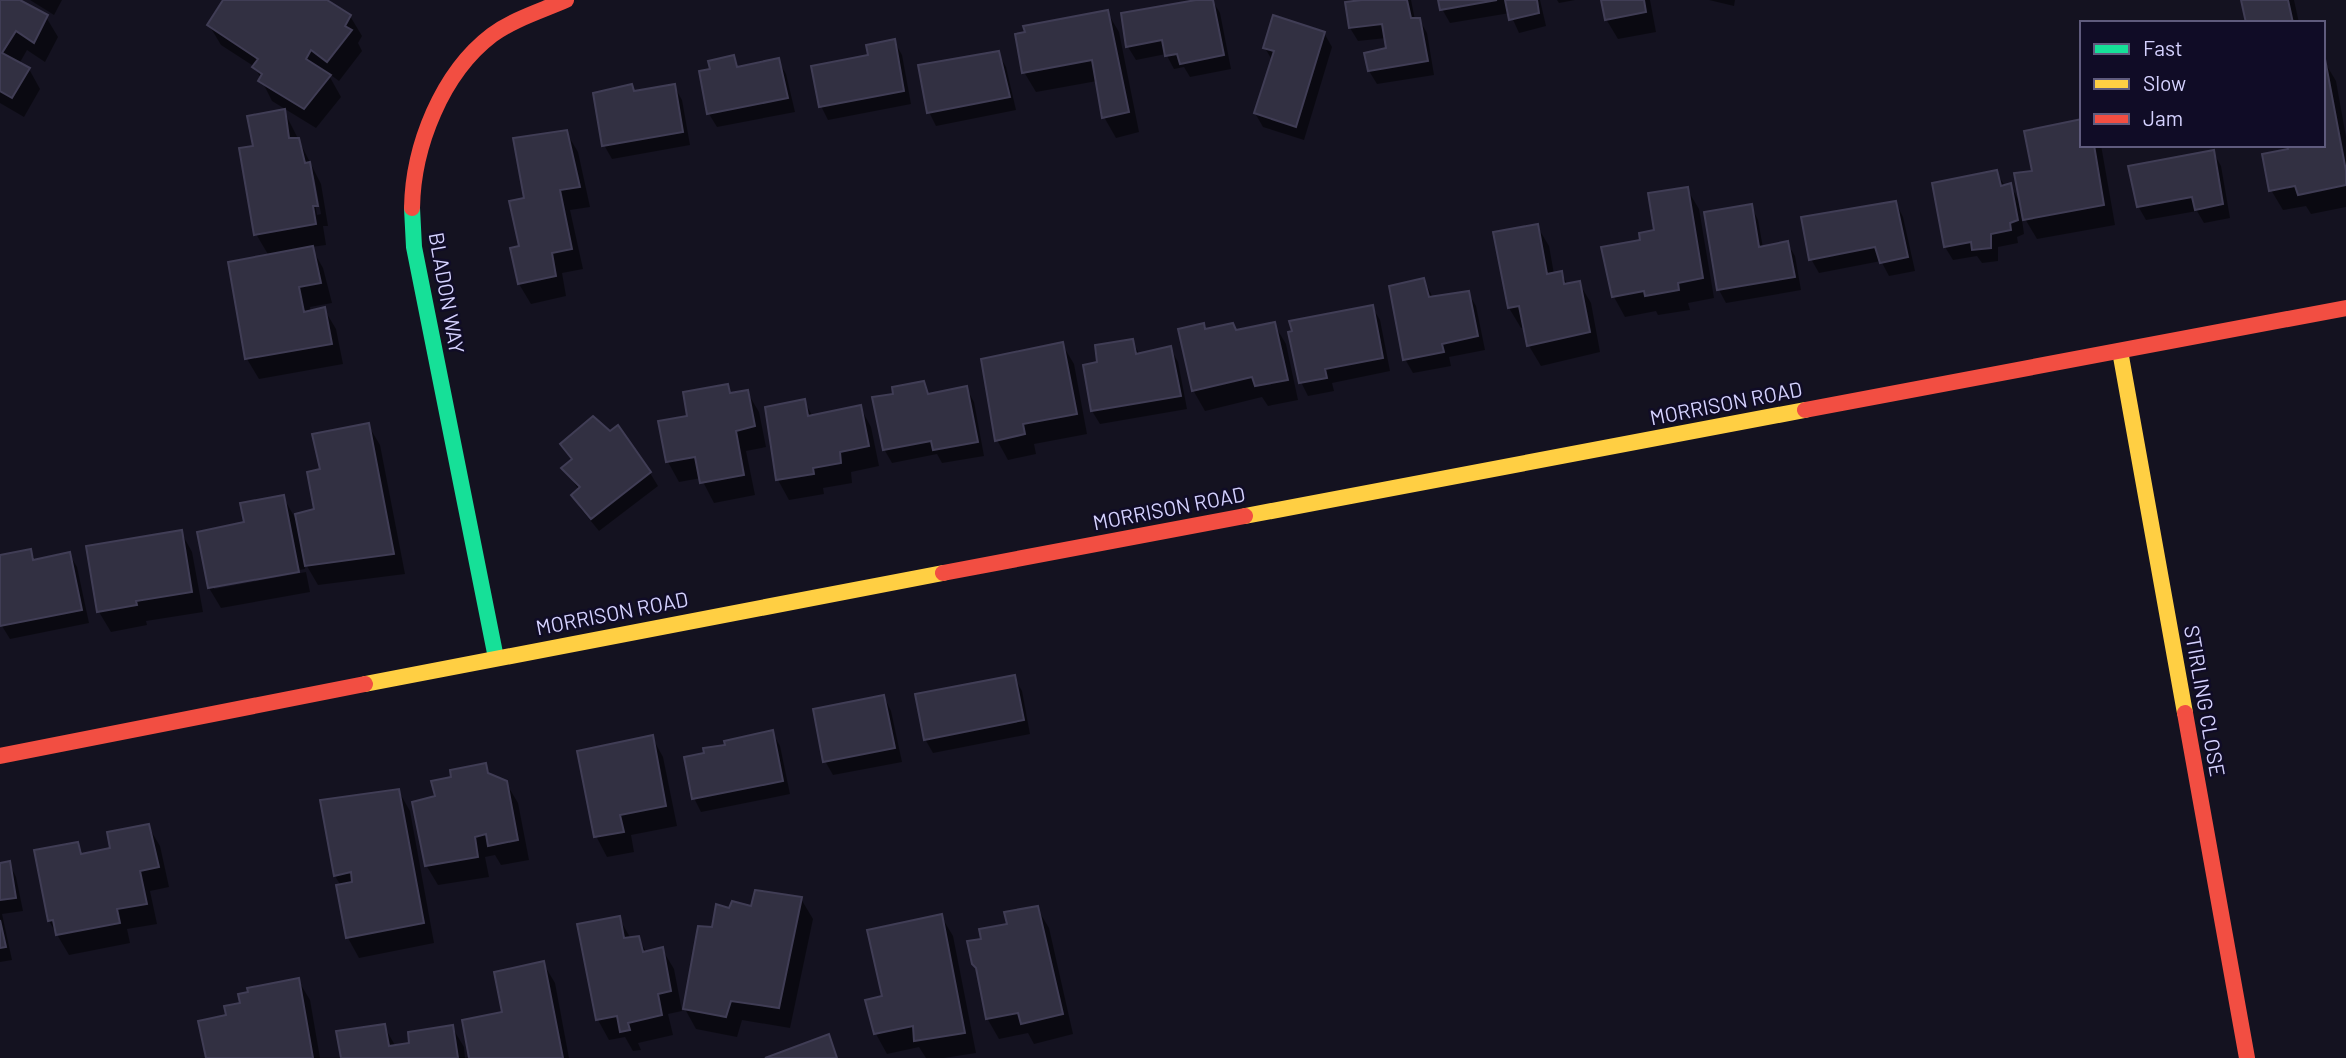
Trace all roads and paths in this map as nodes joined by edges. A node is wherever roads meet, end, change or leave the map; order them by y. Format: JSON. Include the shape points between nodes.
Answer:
{"nodes":[{"id":1,"x":566,"y":0,"type":"edge"},
{"id":2,"x":2346,"y":308,"type":"edge"},
{"id":3,"x":2120,"y":351,"type":"junction"},
{"id":4,"x":496,"y":658,"type":"junction"},
{"id":5,"x":0,"y":756,"type":"edge"},
{"id":6,"x":2247,"y":1058,"type":"edge"}],
"edges":[{"from":1,"to":4,"type":"main road","name":"BLADON WAY","via":[[493,36],[463,62],[442,93],[429,127],[412,199],[414,247]]},
{"from":2,"to":3,"type":"main road","name":"MORRISON ROAD"},
{"from":3,"to":4,"type":"main road","name":"MORRISON ROAD"},
{"from":3,"to":6,"type":"main road","name":"STIRLING CLOSE"},
{"from":4,"to":5,"type":"main road","name":"MORRISON ROAD"}]}
